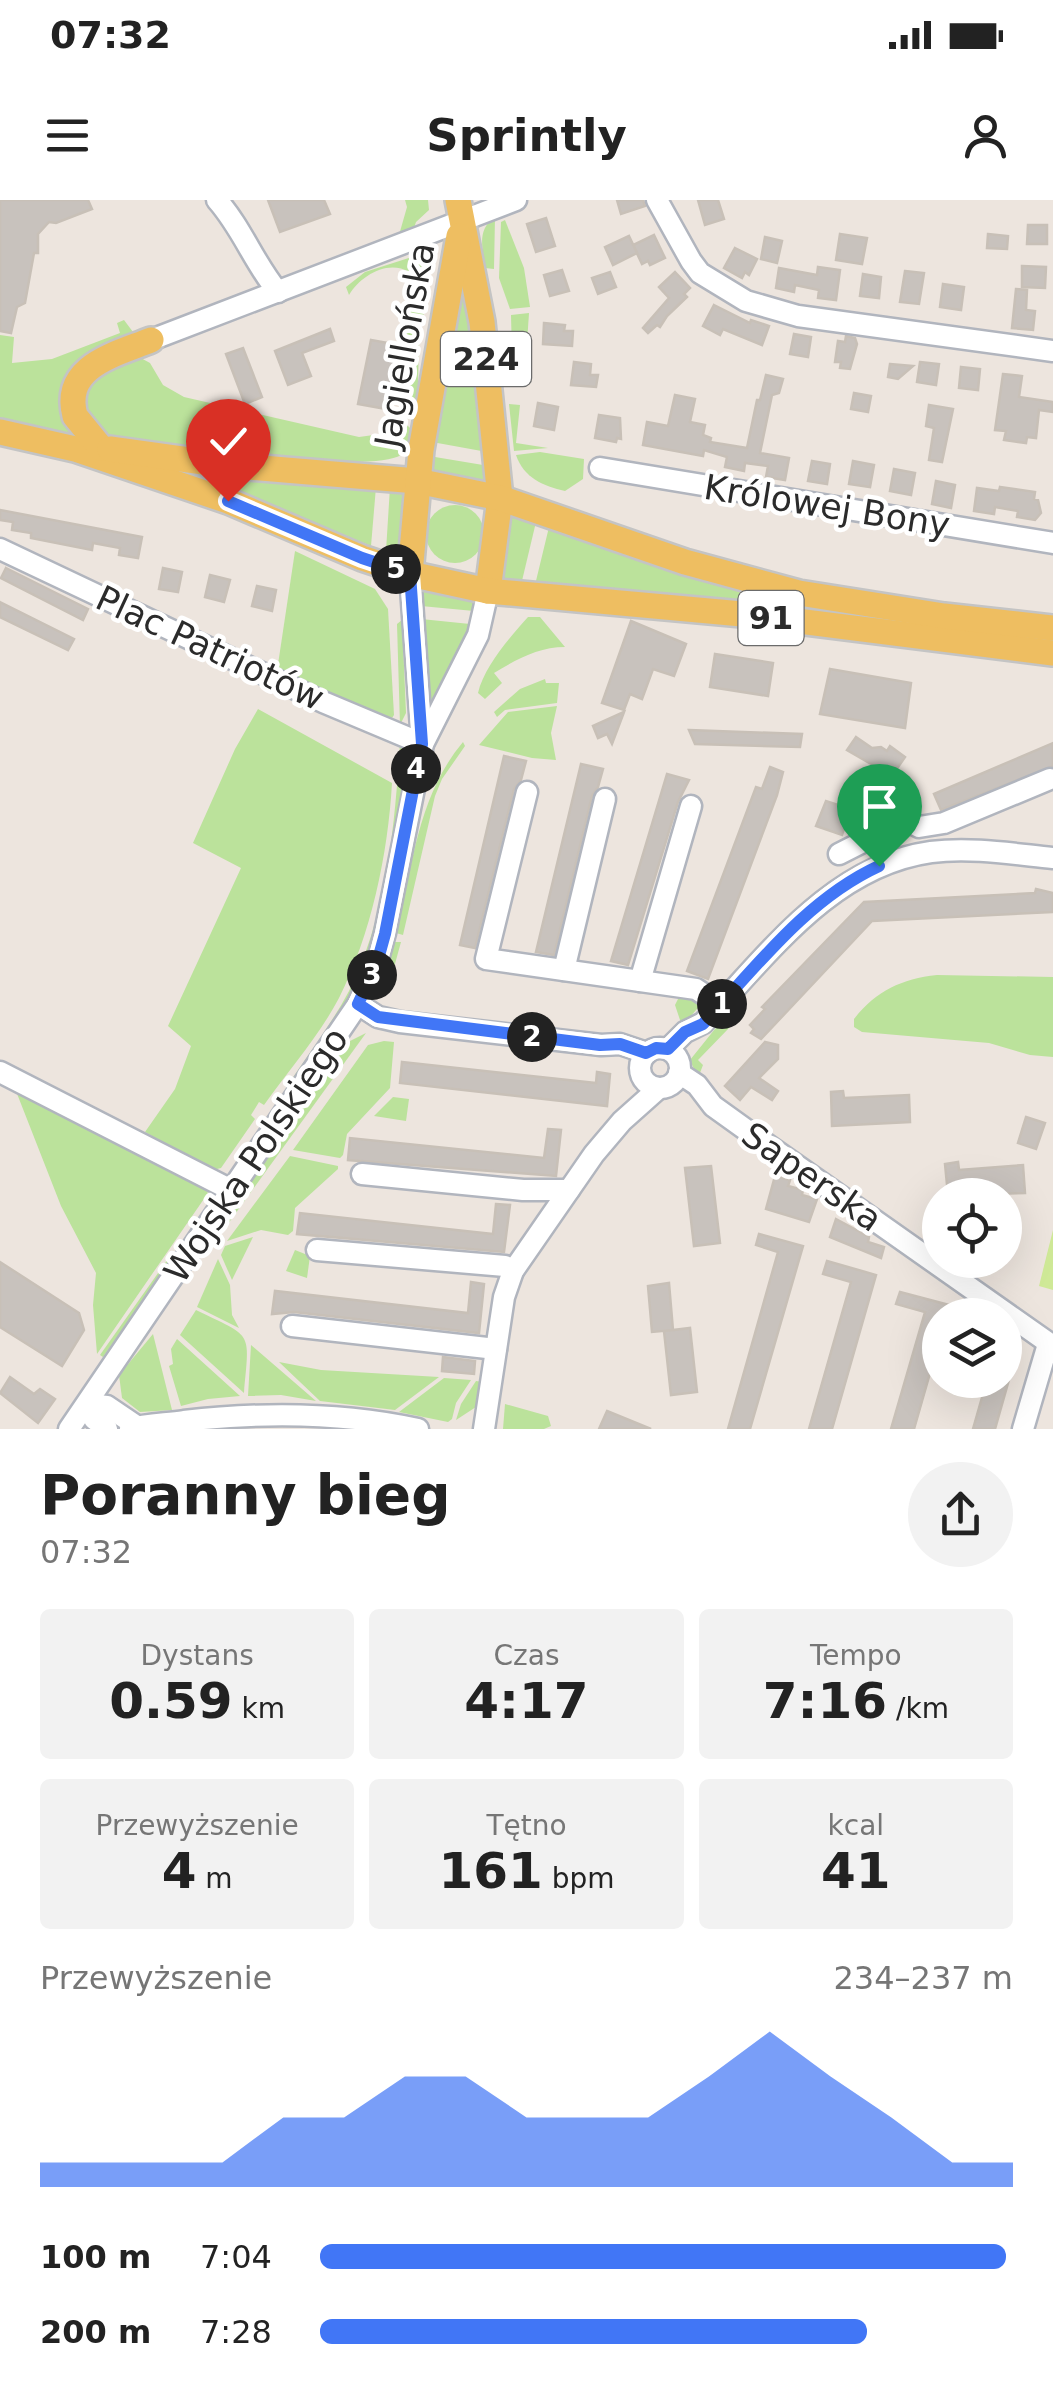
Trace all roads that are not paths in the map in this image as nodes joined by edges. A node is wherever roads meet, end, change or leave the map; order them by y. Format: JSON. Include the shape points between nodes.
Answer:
{"nodes":[{"id":1,"x":217,"y":200,"type":"edge"},
{"id":2,"x":516,"y":200,"type":"edge"},
{"id":3,"x":657,"y":200,"type":"edge"},
{"id":4,"x":460,"y":210,"type":"edge"},
{"id":5,"x":278,"y":292,"type":"junction"},
{"id":6,"x":151,"y":340,"type":"joint"},
{"id":7,"x":1053,"y":351,"type":"edge"},
{"id":8,"x":0,"y":432,"type":"edge"},
{"id":9,"x":101,"y":448,"type":"junction"},
{"id":10,"x":75,"y":449,"type":"junction"},
{"id":11,"x":600,"y":468,"type":"dead end"},
{"id":12,"x":416,"y":481,"type":"junction"},
{"id":13,"x":500,"y":498,"type":"junction"},
{"id":14,"x":1053,"y":543,"type":"edge"},
{"id":15,"x":0,"y":549,"type":"edge"},
{"id":16,"x":410,"y":574,"type":"junction"},
{"id":17,"x":488,"y":592,"type":"junction"},
{"id":18,"x":1053,"y":628,"type":"edge"},
{"id":19,"x":1053,"y":653,"type":"edge"},
{"id":20,"x":422,"y":744,"type":"junction"},
{"id":21,"x":1052,"y":781,"type":"edge"},
{"id":22,"x":526,"y":792,"type":"dead end"},
{"id":23,"x":605,"y":799,"type":"dead end"},
{"id":24,"x":691,"y":806,"type":"dead end"},
{"id":25,"x":846,"y":851,"type":"dead end"},
{"id":26,"x":1053,"y":858,"type":"edge"},
{"id":27,"x":564,"y":970,"type":"junction"},
{"id":28,"x":640,"y":982,"type":"junction"},
{"id":29,"x":358,"y":1004,"type":"junction"},
{"id":30,"x":720,"y":1005,"type":"junction"},
{"id":31,"x":661,"y":1069,"type":"junction"},
{"id":32,"x":0,"y":1072,"type":"edge"},
{"id":33,"x":362,"y":1174,"type":"dead end"},
{"id":34,"x":569,"y":1190,"type":"junction"},
{"id":35,"x":233,"y":1191,"type":"junction"},
{"id":36,"x":317,"y":1250,"type":"dead end"},
{"id":37,"x":513,"y":1271,"type":"junction"},
{"id":38,"x":292,"y":1326,"type":"dead end"},
{"id":39,"x":1050,"y":1345,"type":"edge"},
{"id":40,"x":496,"y":1349,"type":"junction"},
{"id":41,"x":88,"y":1404,"type":"junction"},
{"id":42,"x":134,"y":1428,"type":"edge"},
{"id":43,"x":69,"y":1429,"type":"edge"},
{"id":44,"x":106,"y":1429,"type":"edge"},
{"id":45,"x":418,"y":1429,"type":"edge"},
{"id":46,"x":484,"y":1429,"type":"edge"},
{"id":47,"x":1023,"y":1429,"type":"edge"}],
"edges":[{"from":1,"to":5,"type":"street"},
{"from":2,"to":4,"type":"street"},
{"from":3,"to":7,"type":"street","via":[[691,262],[746,301],[798,316]]},
{"from":4,"to":5,"type":"street","via":[[368,259]]},
{"from":4,"to":12,"type":"main road","name":"Jagiellońska","number":"224"},
{"from":4,"to":13,"type":"main road","name":"Jagiellońska","number":"224","via":[[482,322]]},
{"from":5,"to":6,"type":"street"},
{"from":6,"to":9,"type":"main road","via":[[94,363],[75,384],[75,416]]},
{"from":8,"to":10,"type":"main road","number":"91"},
{"from":9,"to":10,"type":"main road","number":"91"},
{"from":9,"to":12,"type":"main road","number":"91"},
{"from":10,"to":16,"type":"main road","number":"91"},
{"from":11,"to":14,"type":"street","name":"Królowej Bony"},
{"from":12,"to":13,"type":"main road","number":"91"},
{"from":12,"to":16,"type":"main road","name":"Jagiellońska"},
{"from":13,"to":17,"type":"main road","name":"Jagiellońska"},
{"from":13,"to":18,"type":"main road","number":"91","via":[[685,562],[799,592]]},
{"from":15,"to":20,"type":"street","name":"Plac Patriotów"},
{"from":16,"to":17,"type":"main road","number":"91"},
{"from":16,"to":20,"type":"street","name":"Wojska Polskiego"},
{"from":17,"to":19,"type":"main road","number":"91","via":[[742,614]]},
{"from":17,"to":20,"type":"street","name":"Wojska Polskiego","via":[[478,634]]},
{"from":20,"to":29,"type":"street","name":"Wojska Polskiego","via":[[385,934]]},
{"from":21,"to":25,"type":"street","via":[[944,823],[919,827],[906,820]]},
{"from":22,"to":27,"type":"street","via":[[486,960]]},
{"from":23,"to":27,"type":"street"},
{"from":24,"to":28,"type":"street"},
{"from":26,"to":30,"type":"street","via":[[954,850],[879,866],[806,914]]},
{"from":27,"to":28,"type":"street"},
{"from":28,"to":30,"type":"street","via":[[696,990]]},
{"from":29,"to":31,"type":"street","name":"Saperska","via":[[400,1022],[600,1045]]},
{"from":29,"to":35,"type":"street","name":"Wojska Polskiego"},
{"from":30,"to":31,"type":"street","via":[[685,1032]]},
{"from":31,"to":34,"type":"street"},
{"from":31,"to":39,"type":"street","name":"Saperska","via":[[696,1086],[714,1106]]},
{"from":32,"to":35,"type":"street"},
{"from":33,"to":34,"type":"street"},
{"from":34,"to":37,"type":"street"},
{"from":35,"to":41,"type":"street","name":"Wojska Polskiego"},
{"from":36,"to":37,"type":"street"},
{"from":37,"to":40,"type":"street"},
{"from":38,"to":40,"type":"street"},
{"from":39,"to":47,"type":"street","name":"Saperska"},
{"from":40,"to":46,"type":"street"},
{"from":41,"to":42,"type":"street","via":[[106,1406]]},
{"from":41,"to":43,"type":"street","name":"Wojska Polskiego"},
{"from":41,"to":44,"type":"street"},
{"from":42,"to":45,"type":"street","via":[[298,1414]]}]}
